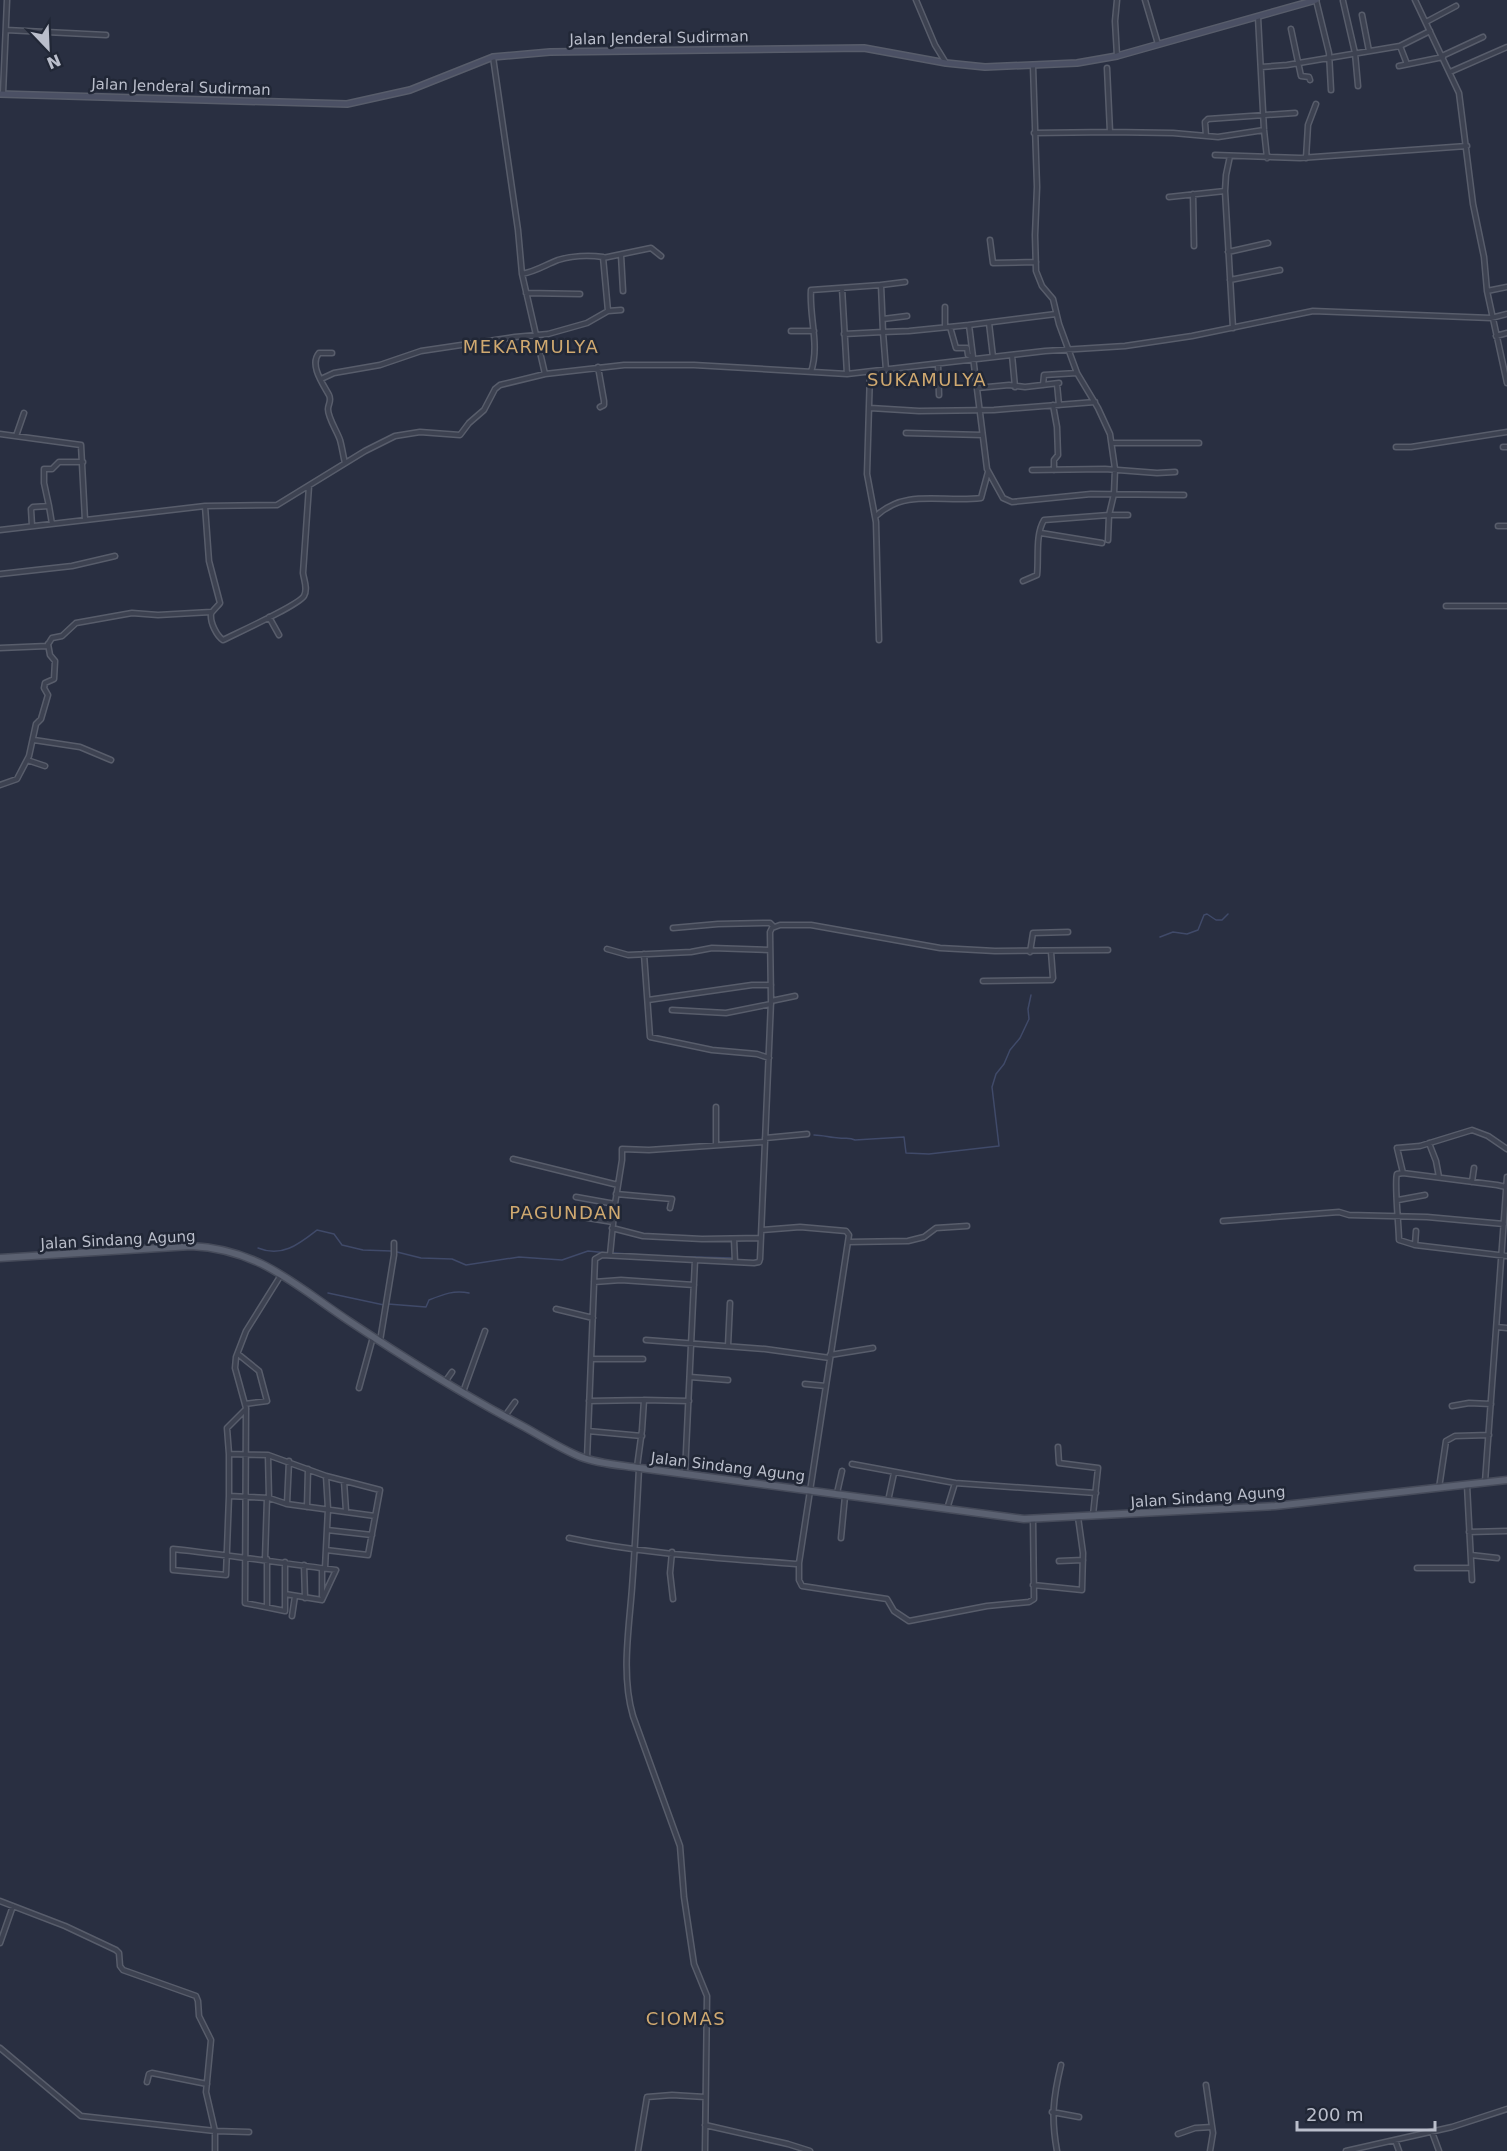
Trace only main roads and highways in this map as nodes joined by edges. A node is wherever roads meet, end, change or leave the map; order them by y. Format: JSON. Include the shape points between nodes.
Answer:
{"nodes":[{"id":1,"x":1316,"y":0,"type":"edge"},
{"id":2,"x":2,"y":93,"type":"edge"},
{"id":3,"x":0,"y":1258,"type":"edge"},
{"id":4,"x":1507,"y":1480,"type":"edge"}],
"edges":[{"from":1,"to":2,"type":"main road","name":"Jalan Jenderal Sudirman","via":[[1117,56],[1077,63],[985,67],[876,50],[812,47],[550,52],[493,57],[410,90],[347,105]]},
{"from":3,"to":4,"type":"main road","name":"Jalan Sindang Agung","via":[[168,1246],[200,1246],[245,1256],[281,1274],[377,1339],[505,1416],[587,1459],[638,1467],[1033,1519],[1275,1506]]}]}
